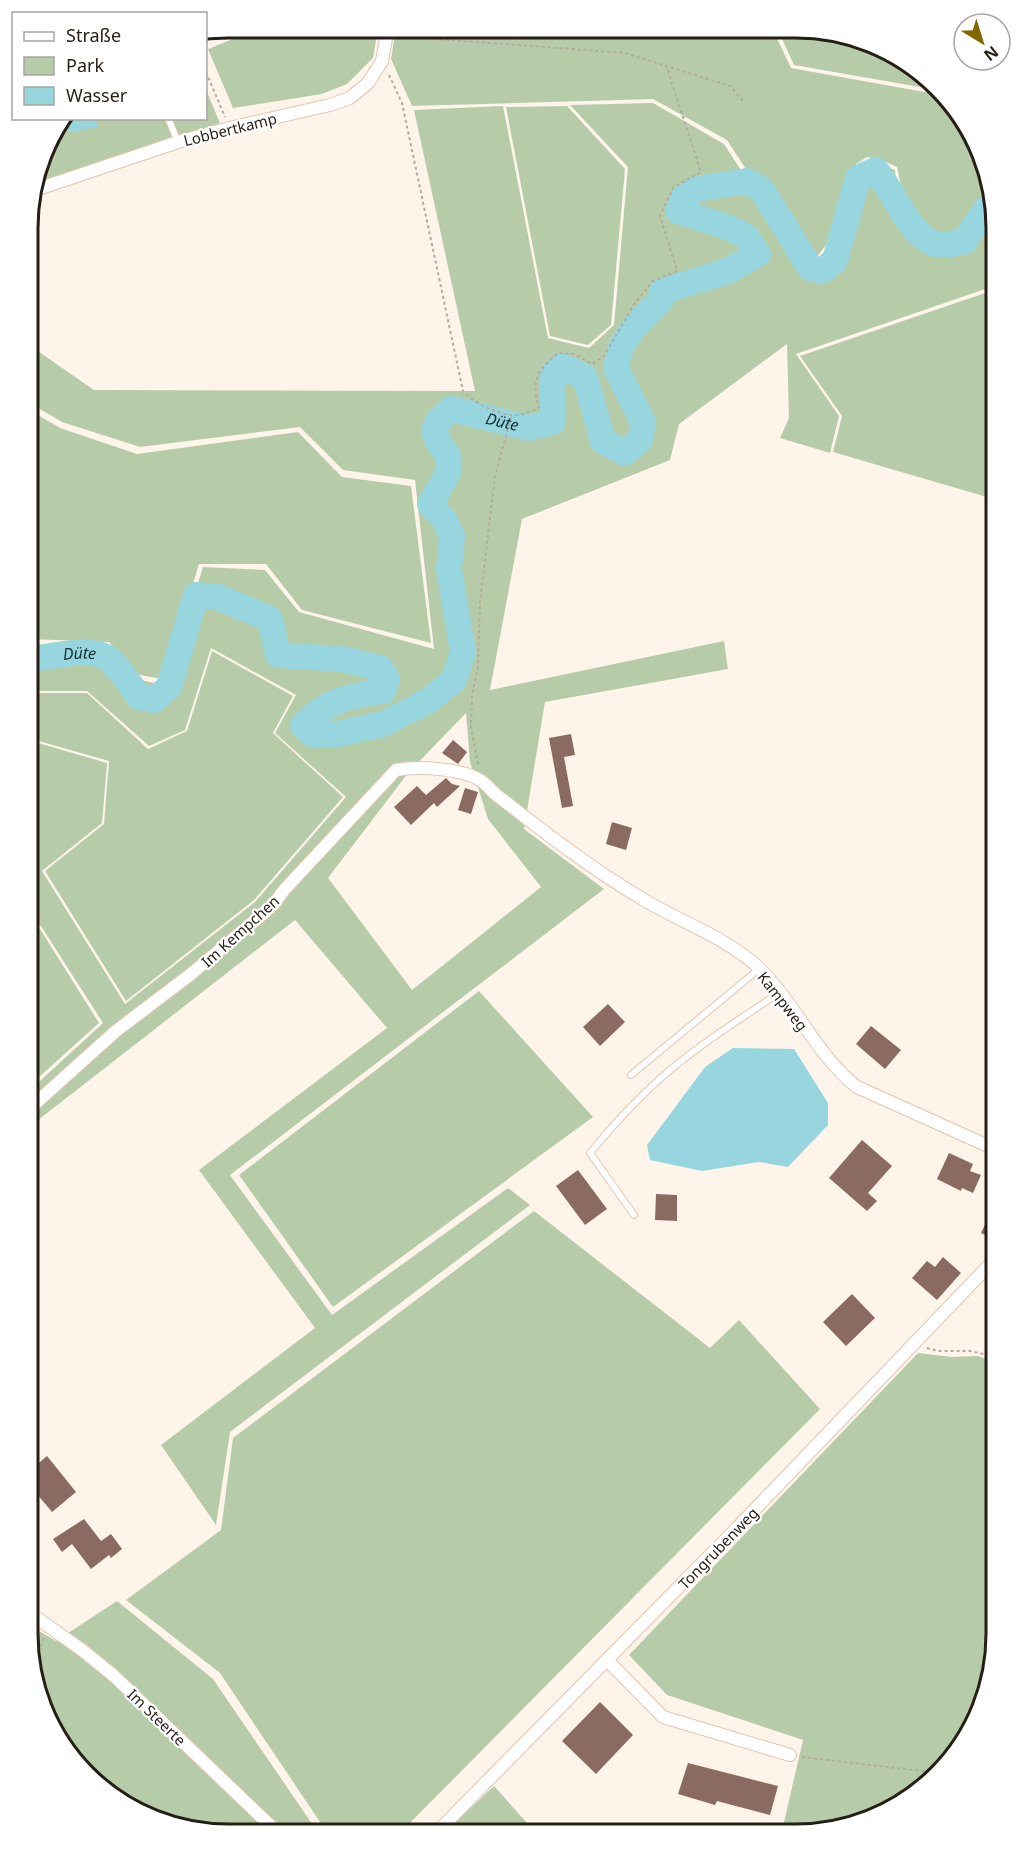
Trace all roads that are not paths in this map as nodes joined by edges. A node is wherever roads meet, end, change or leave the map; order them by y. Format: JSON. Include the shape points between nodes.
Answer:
{"nodes":[{"id":1,"x":386,"y":38,"type":"edge"},
{"id":2,"x":169,"y":120,"type":"edge"},
{"id":3,"x":178,"y":142,"type":"junction"},
{"id":4,"x":42,"y":188,"type":"edge"},
{"id":5,"x":483,"y":781,"type":"joint"},
{"id":6,"x":759,"y":969,"type":"junction"},
{"id":7,"x":779,"y":993,"type":"junction"},
{"id":8,"x":631,"y":1076,"type":"dead end"},
{"id":9,"x":38,"y":1101,"type":"edge"},
{"id":10,"x":986,"y":1145,"type":"edge"},
{"id":11,"x":634,"y":1215,"type":"dead end"},
{"id":12,"x":986,"y":1268,"type":"edge"},
{"id":13,"x":38,"y":1618,"type":"edge"},
{"id":14,"x":607,"y":1660,"type":"junction"},
{"id":15,"x":790,"y":1755,"type":"road end"},
{"id":16,"x":269,"y":1824,"type":"edge"},
{"id":17,"x":445,"y":1824,"type":"edge"}],
"edges":[{"from":1,"to":3,"type":"street","name":"Lobbertkamp","via":[[382,61],[368,83],[350,98]]},
{"from":2,"to":3,"type":"lane"},
{"from":3,"to":4,"type":"street","name":"Lobbertkamp"},
{"from":5,"to":6,"type":"street","name":"Kampweg","via":[[494,794],[573,855],[649,903],[732,947]]},
{"from":5,"to":9,"type":"street","name":"Im Kempchen","via":[[452,770],[396,770],[273,905],[116,1031]]},
{"from":6,"to":7,"type":"street","name":"Kampweg"},
{"from":6,"to":8,"type":"lane"},
{"from":7,"to":10,"type":"street","name":"Kampweg","via":[[822,1051],[857,1087]]},
{"from":7,"to":11,"type":"lane","via":[[663,1076],[590,1153]]},
{"from":12,"to":14,"type":"street","name":"Tongrubenweg"},
{"from":13,"to":16,"type":"street","name":"Im Steerte","via":[[114,1676]]},
{"from":14,"to":15,"type":"street","via":[[663,1717]]},
{"from":14,"to":17,"type":"street","name":"Tongrubenweg"}]}
